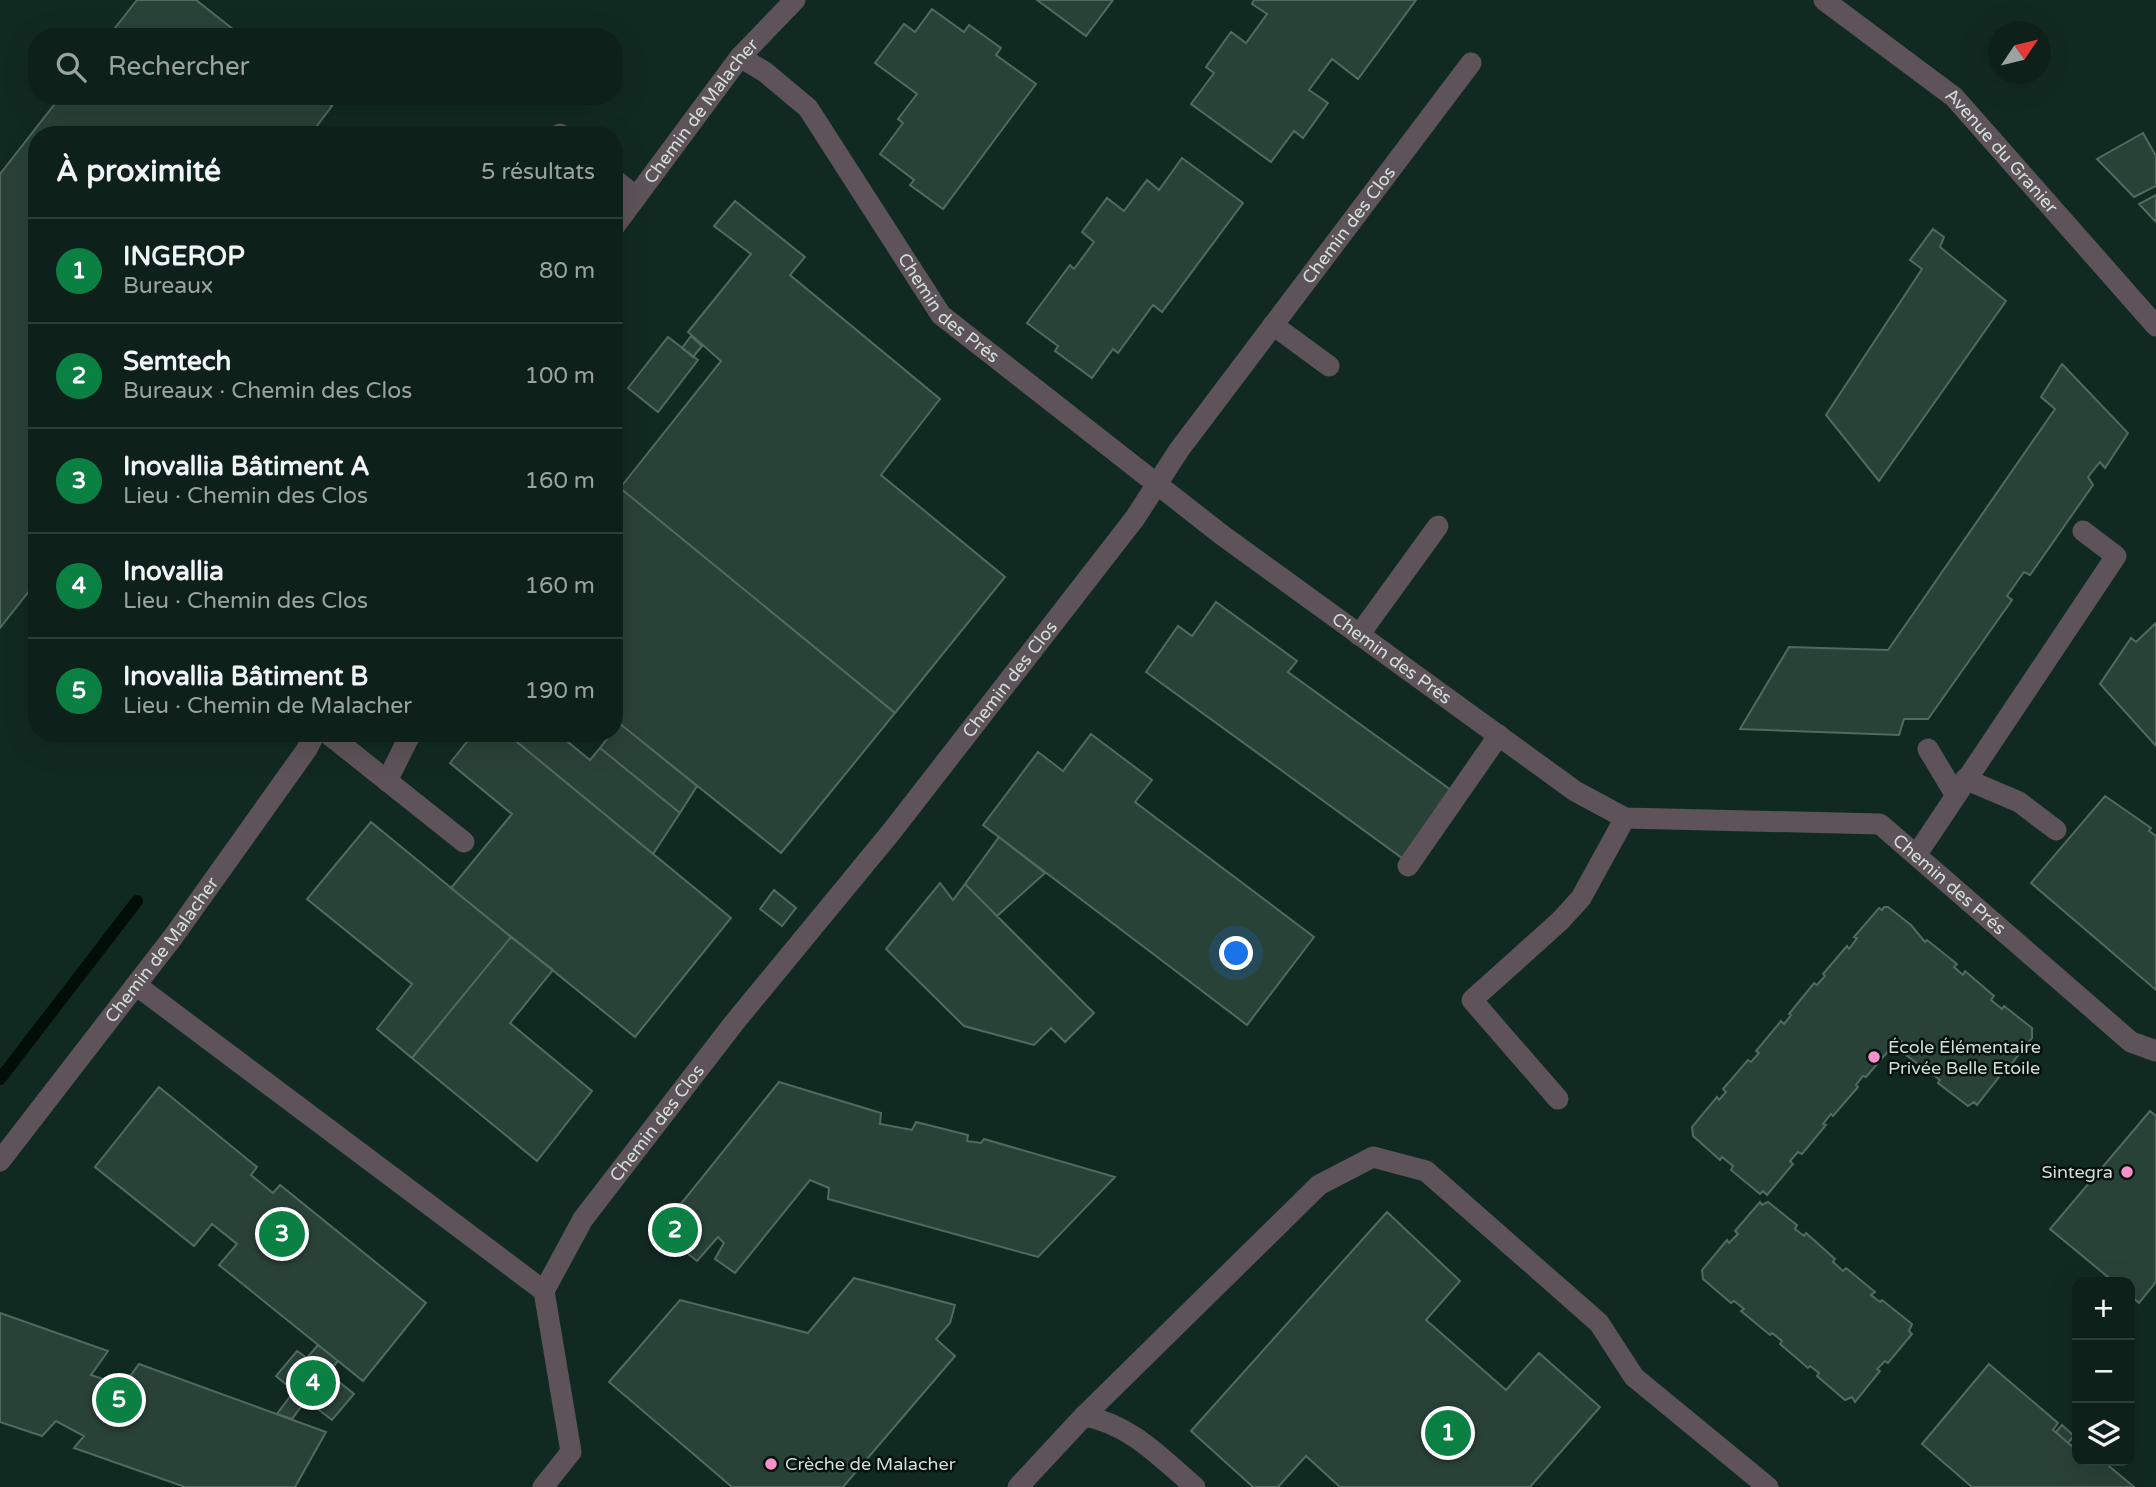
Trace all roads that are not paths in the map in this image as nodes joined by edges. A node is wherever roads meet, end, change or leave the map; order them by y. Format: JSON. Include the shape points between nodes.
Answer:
{"nodes":[{"id":1,"x":795,"y":0,"type":"edge"},
{"id":2,"x":1824,"y":0,"type":"edge"},
{"id":3,"x":740,"y":57,"type":"junction"},
{"id":4,"x":1471,"y":63,"type":"dead end"},
{"id":5,"x":623,"y":186,"type":"edge"},
{"id":6,"x":636,"y":197,"type":"junction"},
{"id":7,"x":623,"y":215,"type":"edge"},
{"id":8,"x":1273,"y":325,"type":"junction"},
{"id":9,"x":2156,"y":326,"type":"edge"},
{"id":10,"x":1329,"y":366,"type":"dead end"},
{"id":11,"x":1158,"y":485,"type":"junction"},
{"id":12,"x":1438,"y":526,"type":"dead end"},
{"id":13,"x":2082,"y":531,"type":"dead end"},
{"id":14,"x":1359,"y":635,"type":"junction"},
{"id":15,"x":1499,"y":736,"type":"junction"},
{"id":16,"x":310,"y":742,"type":"edge"},
{"id":17,"x":338,"y":742,"type":"edge"},
{"id":18,"x":406,"y":742,"type":"edge"},
{"id":19,"x":1928,"y":749,"type":"dead end"},
{"id":20,"x":387,"y":781,"type":"junction"},
{"id":21,"x":1960,"y":786,"type":"junction"},
{"id":22,"x":1625,"y":818,"type":"junction"},
{"id":23,"x":2056,"y":830,"type":"dead end"},
{"id":24,"x":464,"y":842,"type":"dead end"},
{"id":25,"x":1917,"y":853,"type":"junction"},
{"id":26,"x":1408,"y":866,"type":"dead end"},
{"id":27,"x":136,"y":985,"type":"junction"},
{"id":28,"x":2156,"y":1051,"type":"edge"},
{"id":29,"x":1558,"y":1099,"type":"dead end"},
{"id":30,"x":0,"y":1161,"type":"edge"},
{"id":31,"x":544,"y":1291,"type":"junction"},
{"id":32,"x":1084,"y":1416,"type":"junction"},
{"id":33,"x":543,"y":1487,"type":"edge"},
{"id":34,"x":1018,"y":1487,"type":"edge"},
{"id":35,"x":1195,"y":1487,"type":"edge"},
{"id":36,"x":1768,"y":1487,"type":"edge"}],
"edges":[{"from":1,"to":3,"type":"street","name":"Chemin de Malacher"},
{"from":2,"to":9,"type":"street","name":"Avenue du Granier","via":[[1954,97]]},
{"from":3,"to":6,"type":"street","name":"Chemin de Malacher"},
{"from":3,"to":11,"type":"street","name":"Chemin des Prés","via":[[808,108],[941,315]]},
{"from":4,"to":8,"type":"street","name":"Chemin des Clos"},
{"from":5,"to":6,"type":"street"},
{"from":6,"to":7,"type":"street","name":"Chemin de Malacher"},
{"from":8,"to":10,"type":"street"},
{"from":8,"to":11,"type":"street","name":"Chemin des Clos"},
{"from":11,"to":14,"type":"street","name":"Chemin des Prés"},
{"from":11,"to":31,"type":"street","name":"Chemin des Clos","via":[[583,1219]]},
{"from":12,"to":14,"type":"street"},
{"from":13,"to":21,"type":"street","via":[[2116,556]]},
{"from":14,"to":15,"type":"street","name":"Chemin des Prés"},
{"from":15,"to":22,"type":"street","name":"Chemin des Prés","via":[[1575,791]]},
{"from":15,"to":26,"type":"street"},
{"from":16,"to":27,"type":"street","name":"Chemin de Malacher"},
{"from":17,"to":20,"type":"street"},
{"from":18,"to":20,"type":"street"},
{"from":19,"to":21,"type":"street"},
{"from":20,"to":24,"type":"street"},
{"from":21,"to":23,"type":"street","via":[[2019,803]]},
{"from":21,"to":25,"type":"street"},
{"from":22,"to":25,"type":"street","name":"Chemin des Prés","via":[[1880,824]]},
{"from":22,"to":29,"type":"street","via":[[1581,898],[1472,1000]]},
{"from":25,"to":28,"type":"street","name":"Chemin des Prés","via":[[2131,1042]]},
{"from":27,"to":30,"type":"street","name":"Chemin de Malacher"},
{"from":27,"to":31,"type":"street"},
{"from":31,"to":33,"type":"street","via":[[571,1452]]},
{"from":32,"to":34,"type":"street"},
{"from":32,"to":35,"type":"street","via":[[1108,1420],[1133,1433]]},
{"from":32,"to":36,"type":"street","via":[[1319,1185],[1373,1157],[1426,1171],[1599,1323],[1634,1377]]}]}
